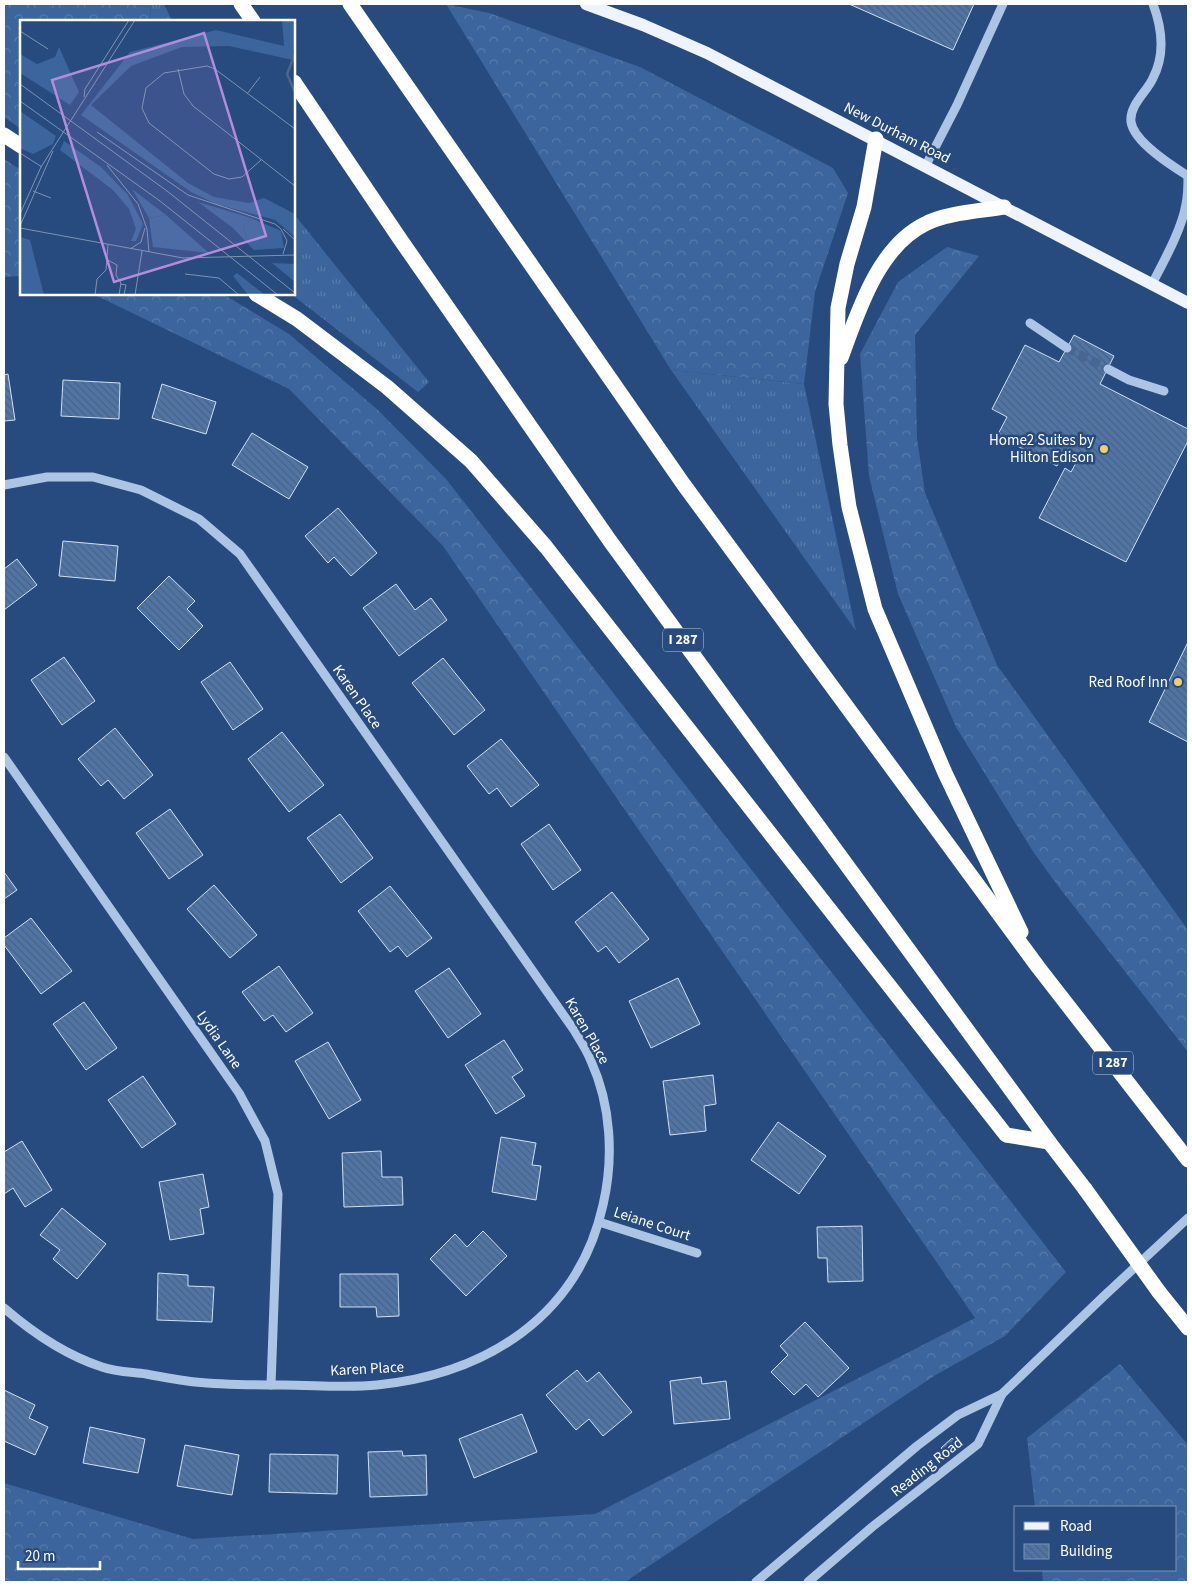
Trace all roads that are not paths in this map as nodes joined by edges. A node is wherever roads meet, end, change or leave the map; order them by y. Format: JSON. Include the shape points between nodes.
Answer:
{"nodes":[{"id":1,"x":241,"y":4,"type":"edge"},
{"id":2,"x":350,"y":4,"type":"edge"},
{"id":3,"x":586,"y":4,"type":"edge"},
{"id":4,"x":1003,"y":4,"type":"edge"},
{"id":5,"x":1153,"y":4,"type":"edge"},
{"id":6,"x":252,"y":20,"type":"edge"},
{"id":7,"x":295,"y":83,"type":"edge"},
{"id":8,"x":4,"y":135,"type":"edge"},
{"id":9,"x":876,"y":139,"type":"junction"},
{"id":10,"x":20,"y":145,"type":"edge"},
{"id":11,"x":926,"y":166,"type":"junction"},
{"id":12,"x":1188,"y":176,"type":"edge"},
{"id":13,"x":1004,"y":207,"type":"junction"},
{"id":14,"x":1152,"y":284,"type":"junction"},
{"id":15,"x":258,"y":295,"type":"edge"},
{"id":16,"x":1188,"y":303,"type":"edge"},
{"id":17,"x":1030,"y":324,"type":"dead end"},
{"id":18,"x":1067,"y":348,"type":"tunnel mouth"},
{"id":19,"x":836,"y":368,"type":"junction"},
{"id":20,"x":1108,"y":369,"type":"tunnel mouth"},
{"id":21,"x":1164,"y":391,"type":"dead end"},
{"id":22,"x":4,"y":485,"type":"edge"},
{"id":23,"x":4,"y":757,"type":"edge"},
{"id":24,"x":1038,"y":967,"type":"junction"},
{"id":25,"x":1048,"y":1142,"type":"junction"},
{"id":26,"x":1188,"y":1160,"type":"edge"},
{"id":27,"x":1188,"y":1218,"type":"edge"},
{"id":28,"x":599,"y":1222,"type":"junction"},
{"id":29,"x":697,"y":1253,"type":"dead end"},
{"id":30,"x":4,"y":1308,"type":"edge"},
{"id":31,"x":1188,"y":1328,"type":"edge"},
{"id":32,"x":271,"y":1386,"type":"junction"},
{"id":33,"x":1002,"y":1394,"type":"junction"},
{"id":34,"x":756,"y":1582,"type":"edge"},
{"id":35,"x":808,"y":1582,"type":"edge"}],
"edges":[{"from":1,"to":6,"type":"highway"},
{"from":2,"to":24,"type":"highway","number":"I 287","via":[[684,485]]},
{"from":3,"to":9,"type":"main road","name":"New Durham Road","via":[[708,53]]},
{"from":4,"to":11,"type":"street"},
{"from":5,"to":12,"type":"street","via":[[1162,52],[1153,78],[1136,104],[1131,122],[1146,146]]},
{"from":7,"to":25,"type":"highway","number":"I 287","via":[[610,541]]},
{"from":8,"to":10,"type":"highway"},
{"from":9,"to":11,"type":"main road","name":"New Durham Road"},
{"from":9,"to":19,"type":"highway","via":[[864,207],[838,308]]},
{"from":11,"to":13,"type":"main road","name":"New Durham Road"},
{"from":12,"to":14,"type":"street","via":[[1182,217]]},
{"from":13,"to":14,"type":"main road","name":"New Durham Road"},
{"from":13,"to":19,"type":"highway","via":[[931,221],[898,245],[866,294]]},
{"from":14,"to":16,"type":"main road","name":"New Durham Road"},
{"from":15,"to":25,"type":"highway","via":[[296,319],[387,387],[471,461],[546,547],[1006,1135]]},
{"from":17,"to":18,"type":"street"},
{"from":19,"to":24,"type":"highway","via":[[836,404],[849,507],[875,609],[944,773]]},
{"from":20,"to":21,"type":"street","via":[[1129,380]]},
{"from":22,"to":28,"type":"street","name":"Karen Place","via":[[46,477],[93,478],[141,490],[199,519],[240,554],[574,1030],[591,1060],[603,1092],[610,1148],[608,1185]]},
{"from":23,"to":32,"type":"street","name":"Lydia Lane","via":[[239,1093],[265,1141],[278,1194]]},
{"from":24,"to":26,"type":"highway","number":"I 287"},
{"from":25,"to":31,"type":"highway","number":"I 287","bridge":true},
{"from":27,"to":33,"type":"street"},
{"from":28,"to":29,"type":"street","name":"Leiane Court"},
{"from":28,"to":32,"type":"street","name":"Karen Place","via":[[581,1265],[539,1319],[509,1343],[478,1359],[447,1372],[374,1386]]},
{"from":30,"to":32,"type":"street","name":"Karen Place","via":[[56,1347],[103,1368],[195,1382]]},
{"from":33,"to":34,"type":"street","via":[[958,1415],[917,1446]]},
{"from":33,"to":35,"type":"street","name":"Reading Road","via":[[978,1444]]}]}
